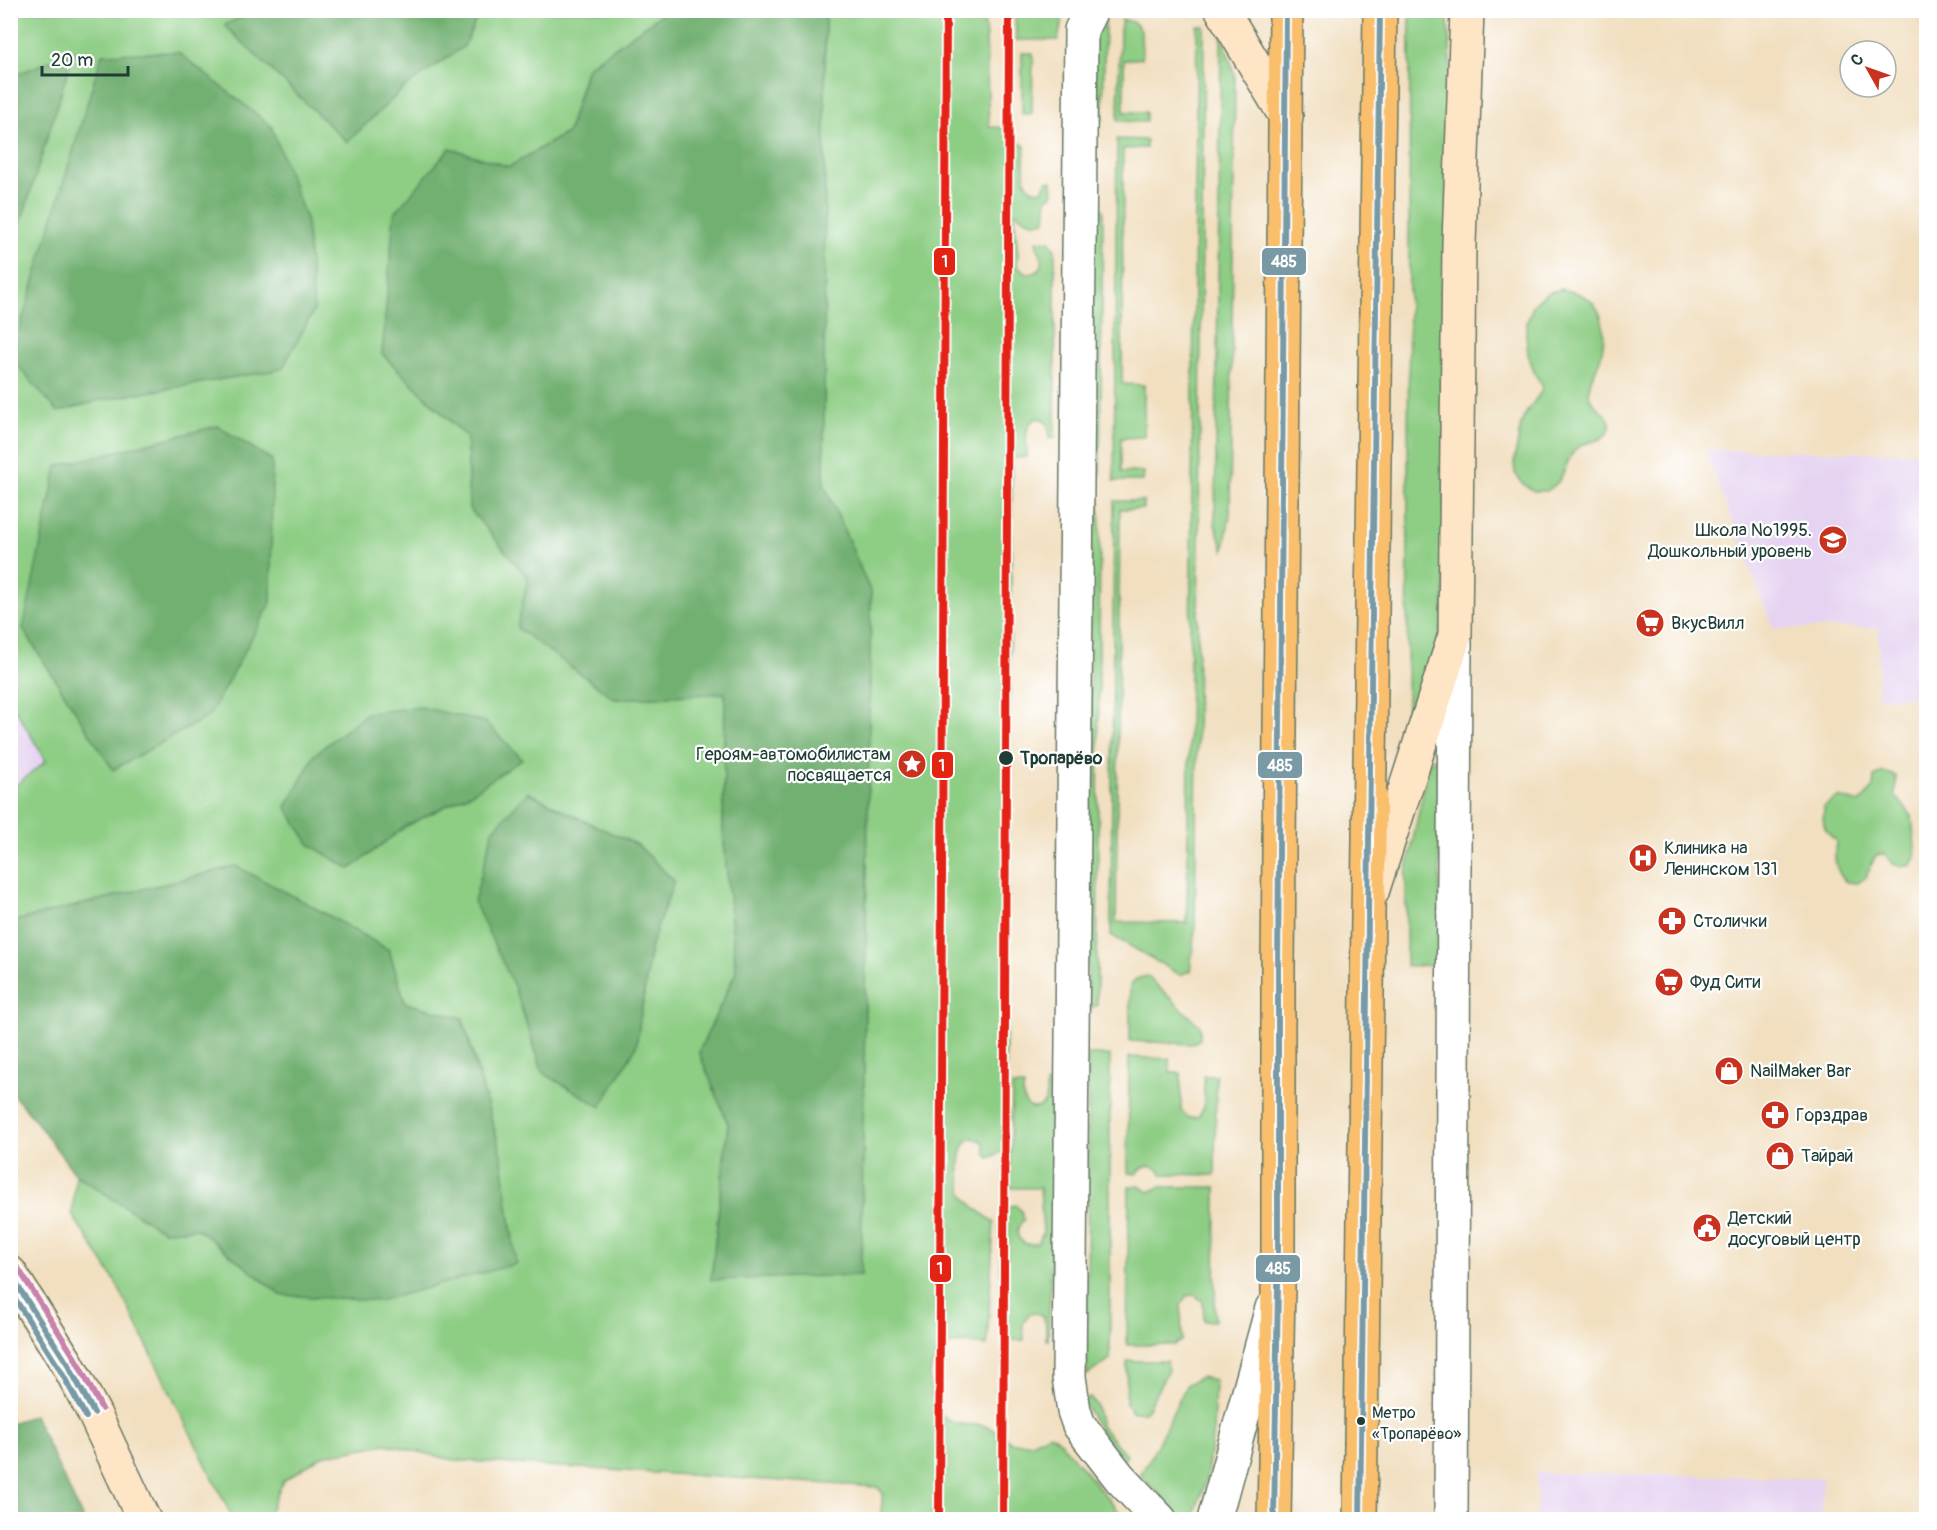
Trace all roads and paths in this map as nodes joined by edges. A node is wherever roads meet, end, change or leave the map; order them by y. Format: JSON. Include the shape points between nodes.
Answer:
{"nodes":[{"id":1,"x":1091,"y":10,"type":"edge"},
{"id":2,"x":1222,"y":10,"type":"edge"},
{"id":3,"x":1286,"y":10,"type":"edge"},
{"id":4,"x":1380,"y":10,"type":"edge"},
{"id":5,"x":1467,"y":10,"type":"edge"},
{"id":6,"x":1286,"y":117,"type":"junction"},
{"id":7,"x":1455,"y":634,"type":"junction"},
{"id":8,"x":1367,"y":906,"type":"junction"},
{"id":9,"x":10,"y":1273,"type":"edge"},
{"id":10,"x":1278,"y":1286,"type":"junction"},
{"id":11,"x":144,"y":1520,"type":"edge"},
{"id":12,"x":1160,"y":1520,"type":"edge"},
{"id":13,"x":1214,"y":1520,"type":"edge"},
{"id":14,"x":1274,"y":1520,"type":"edge"},
{"id":15,"x":1360,"y":1520,"type":"edge"},
{"id":16,"x":1451,"y":1520,"type":"edge"}],
"edges":[{"from":1,"to":12,"type":"street","via":[[1081,30],[1069,1377],[1079,1425],[1120,1478]]},
{"from":2,"to":6,"type":"main road"},
{"from":3,"to":6,"type":"main road"},
{"from":4,"to":8,"type":"main road"},
{"from":5,"to":7,"type":"main road","via":[[1458,264]]},
{"from":6,"to":10,"type":"main road"},
{"from":7,"to":8,"type":"main road"},
{"from":7,"to":16,"type":"street"},
{"from":8,"to":15,"type":"main road"},
{"from":9,"to":11,"type":"main road","via":[[67,1363]]},
{"from":10,"to":13,"type":"street"},
{"from":10,"to":14,"type":"main road"}]}
